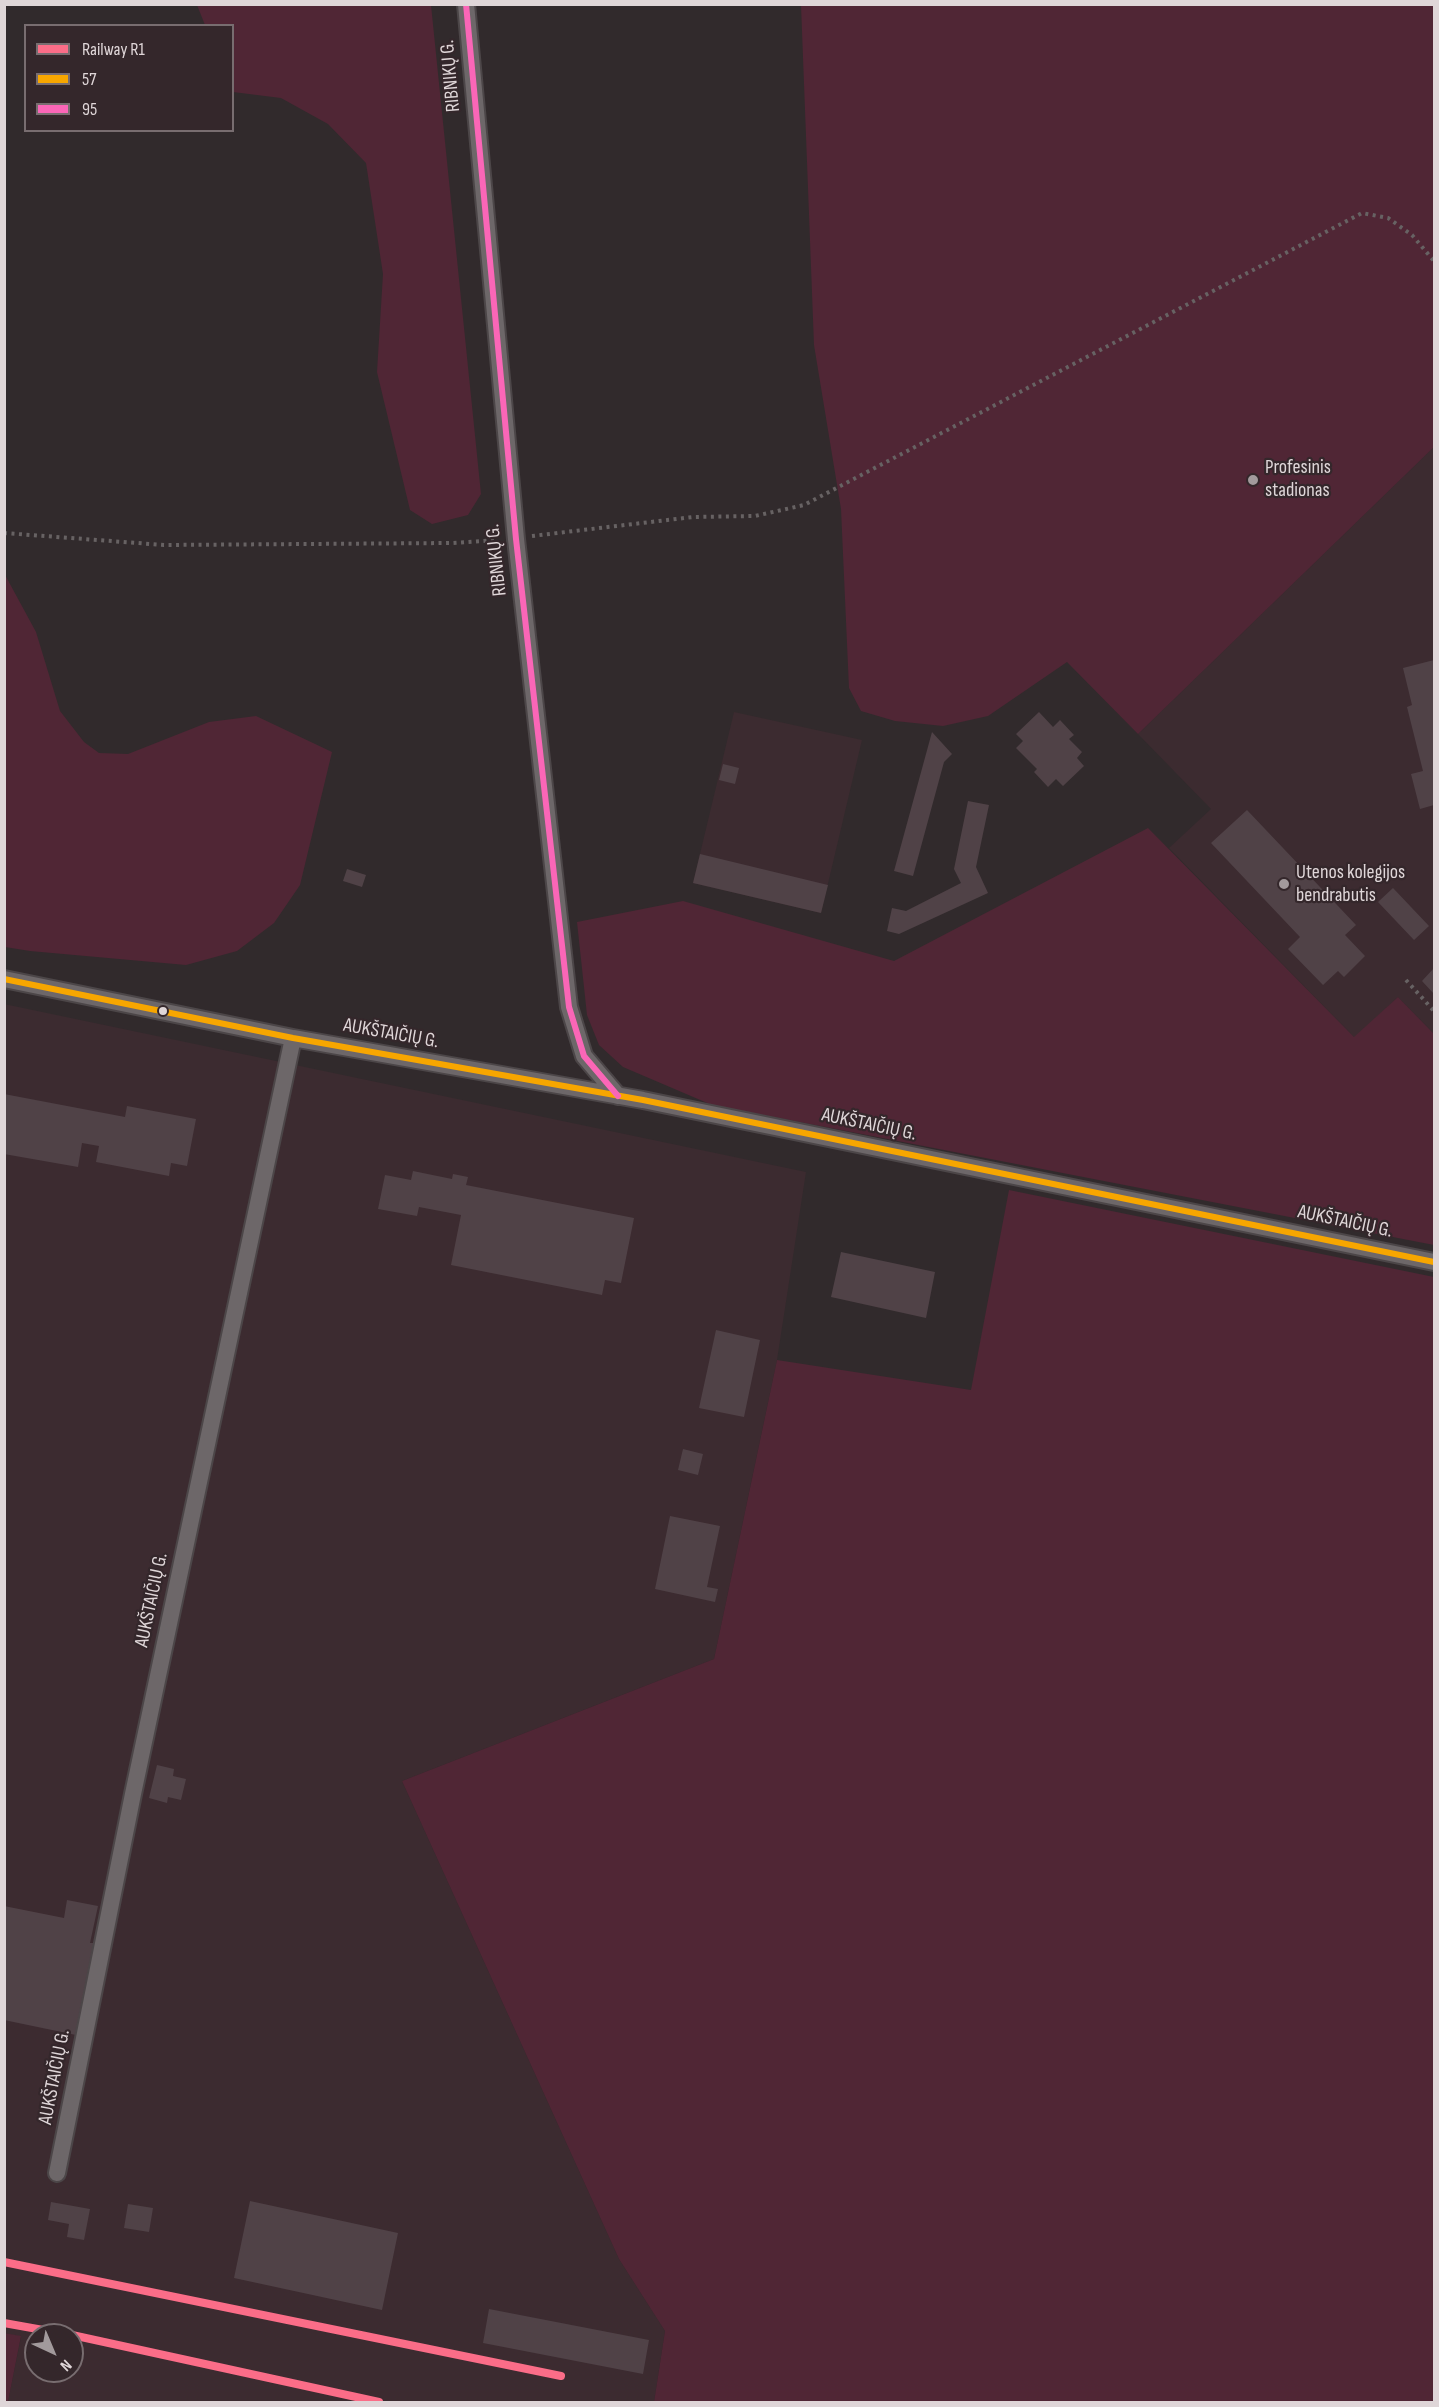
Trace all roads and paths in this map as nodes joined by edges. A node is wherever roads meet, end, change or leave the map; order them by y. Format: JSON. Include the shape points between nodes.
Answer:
{"nodes":[{"id":1,"x":466,"y":4,"type":"edge"},
{"id":2,"x":1434,"y":261,"type":"edge"},
{"id":3,"x":4,"y":533,"type":"edge"},
{"id":4,"x":516,"y":539,"type":"junction"},
{"id":5,"x":4,"y":979,"type":"edge"},
{"id":6,"x":1406,"y":980,"type":"dead end"},
{"id":7,"x":1434,"y":1011,"type":"edge"},
{"id":8,"x":293,"y":1038,"type":"junction"},
{"id":9,"x":618,"y":1096,"type":"junction"},
{"id":10,"x":1434,"y":1262,"type":"edge"},
{"id":11,"x":57,"y":2173,"type":"dead end"}],
"edges":[{"from":1,"to":4,"type":"street","name":"RIBNIKŲ G."},
{"from":2,"to":4,"type":"path","via":[[1412,235],[1388,218],[1362,213],[804,505],[754,516],[693,517]]},
{"from":3,"to":4,"type":"path","via":[[164,545]]},
{"from":4,"to":9,"type":"street","name":"RIBNIKŲ G.","via":[[569,1007],[584,1056]]},
{"from":5,"to":8,"type":"street","name":"AUKŠTAIČIŲ G."},
{"from":6,"to":7,"type":"path"},
{"from":8,"to":9,"type":"street","name":"AUKŠTAIČIŲ G."},
{"from":8,"to":11,"type":"street","name":"AUKŠTAIČIŲ G."},
{"from":9,"to":10,"type":"street","name":"AUKŠTAIČIŲ G."}]}
